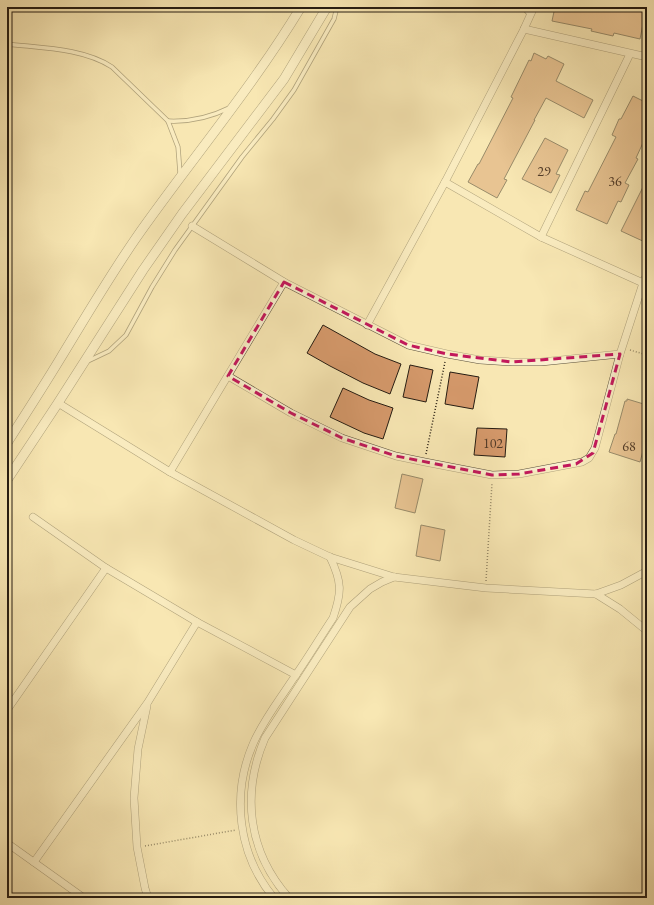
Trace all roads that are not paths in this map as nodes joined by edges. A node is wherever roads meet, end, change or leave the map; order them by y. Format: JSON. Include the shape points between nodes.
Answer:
{"nodes":[{"id":1,"x":301,"y":7,"type":"edge"},
{"id":2,"x":327,"y":7,"type":"edge"},
{"id":3,"x":337,"y":7,"type":"edge"},
{"id":4,"x":523,"y":7,"type":"edge"},
{"id":5,"x":534,"y":7,"type":"edge"},
{"id":6,"x":530,"y":16,"type":"junction"},
{"id":7,"x":524,"y":29,"type":"junction"},
{"id":8,"x":7,"y":44,"type":"edge"},
{"id":9,"x":630,"y":54,"type":"junction"},
{"id":10,"x":647,"y":57,"type":"edge"},
{"id":11,"x":237,"y":103,"type":"junction"},
{"id":12,"x":168,"y":121,"type":"junction"},
{"id":13,"x":180,"y":179,"type":"junction"},
{"id":14,"x":445,"y":182,"type":"junction"},
{"id":15,"x":192,"y":226,"type":"junction"},
{"id":16,"x":541,"y":237,"type":"junction"},
{"id":17,"x":647,"y":274,"type":"edge"},
{"id":18,"x":284,"y":282,"type":"junction"},
{"id":19,"x":643,"y":283,"type":"junction"},
{"id":20,"x":367,"y":325,"type":"junction"},
{"id":21,"x":621,"y":350,"type":"junction"},
{"id":22,"x":83,"y":363,"type":"junction"},
{"id":23,"x":228,"y":376,"type":"junction"},
{"id":24,"x":58,"y":403,"type":"junction"},
{"id":25,"x":7,"y":443,"type":"edge"},
{"id":26,"x":170,"y":472,"type":"junction"},
{"id":27,"x":7,"y":480,"type":"edge"},
{"id":28,"x":33,"y":517,"type":"dead end"},
{"id":29,"x":330,"y":557,"type":"junction"},
{"id":30,"x":106,"y":568,"type":"junction"},
{"id":31,"x":647,"y":571,"type":"edge"},
{"id":32,"x":394,"y":577,"type":"junction"},
{"id":33,"x":596,"y":594,"type":"junction"},
{"id":34,"x":333,"y":618,"type":"junction"},
{"id":35,"x":197,"y":622,"type":"junction"},
{"id":36,"x":340,"y":622,"type":"junction"},
{"id":37,"x":647,"y":631,"type":"edge"},
{"id":38,"x":296,"y":674,"type":"junction"},
{"id":39,"x":148,"y":702,"type":"junction"},
{"id":40,"x":7,"y":710,"type":"edge"},
{"id":41,"x":7,"y":843,"type":"edge"},
{"id":42,"x":34,"y":862,"type":"junction"},
{"id":43,"x":84,"y":898,"type":"edge"},
{"id":44,"x":148,"y":898,"type":"edge"},
{"id":45,"x":274,"y":898,"type":"edge"},
{"id":46,"x":289,"y":898,"type":"edge"}],
"edges":[{"from":1,"to":11,"type":"street"},
{"from":2,"to":22,"type":"street","via":[[284,79],[160,245]]},
{"from":3,"to":15,"type":"lane","via":[[334,20],[294,90]]},
{"from":4,"to":6,"type":"lane"},
{"from":5,"to":6,"type":"street"},
{"from":6,"to":7,"type":"street"},
{"from":7,"to":9,"type":"street"},
{"from":7,"to":14,"type":"street"},
{"from":8,"to":12,"type":"lane","via":[[79,53],[96,58],[112,67]]},
{"from":9,"to":10,"type":"street"},
{"from":9,"to":16,"type":"street"},
{"from":11,"to":12,"type":"lane","via":[[207,117]]},
{"from":11,"to":13,"type":"street"},
{"from":12,"to":13,"type":"lane","via":[[178,147]]},
{"from":13,"to":25,"type":"street","via":[[100,292]]},
{"from":14,"to":16,"type":"street"},
{"from":14,"to":20,"type":"street"},
{"from":15,"to":18,"type":"street"},
{"from":15,"to":22,"type":"lane","via":[[160,273],[126,335],[109,351]]},
{"from":16,"to":19,"type":"street"},
{"from":17,"to":19,"type":"street"},
{"from":18,"to":20,"type":"street"},
{"from":18,"to":23,"type":"street"},
{"from":19,"to":21,"type":"street"},
{"from":20,"to":21,"type":"street","via":[[408,344],[480,360],[541,362]]},
{"from":21,"to":23,"type":"street","via":[[595,448],[589,458],[576,464],[520,474],[492,474],[425,462],[396,456],[342,438]]},
{"from":22,"to":24,"type":"street"},
{"from":23,"to":26,"type":"street"},
{"from":24,"to":26,"type":"street"},
{"from":24,"to":27,"type":"street"},
{"from":26,"to":29,"type":"street"},
{"from":28,"to":30,"type":"street"},
{"from":29,"to":32,"type":"street"},
{"from":29,"to":34,"type":"street","via":[[340,587]]},
{"from":30,"to":35,"type":"street"},
{"from":30,"to":40,"type":"street"},
{"from":31,"to":33,"type":"street","via":[[621,585]]},
{"from":32,"to":33,"type":"street","via":[[486,588]]},
{"from":32,"to":36,"type":"street","via":[[359,598]]},
{"from":33,"to":37,"type":"street"},
{"from":34,"to":36,"type":"street"},
{"from":34,"to":38,"type":"street"},
{"from":35,"to":38,"type":"street"},
{"from":35,"to":39,"type":"street"},
{"from":36,"to":46,"type":"street","via":[[265,738],[253,771],[253,827],[267,867],[278,886]]},
{"from":38,"to":45,"type":"street","via":[[258,733],[244,772],[241,795],[242,829],[253,863]]},
{"from":39,"to":42,"type":"street"},
{"from":39,"to":44,"type":"street","via":[[138,749],[134,798],[137,847]]},
{"from":41,"to":42,"type":"street"},
{"from":42,"to":43,"type":"street"}]}
